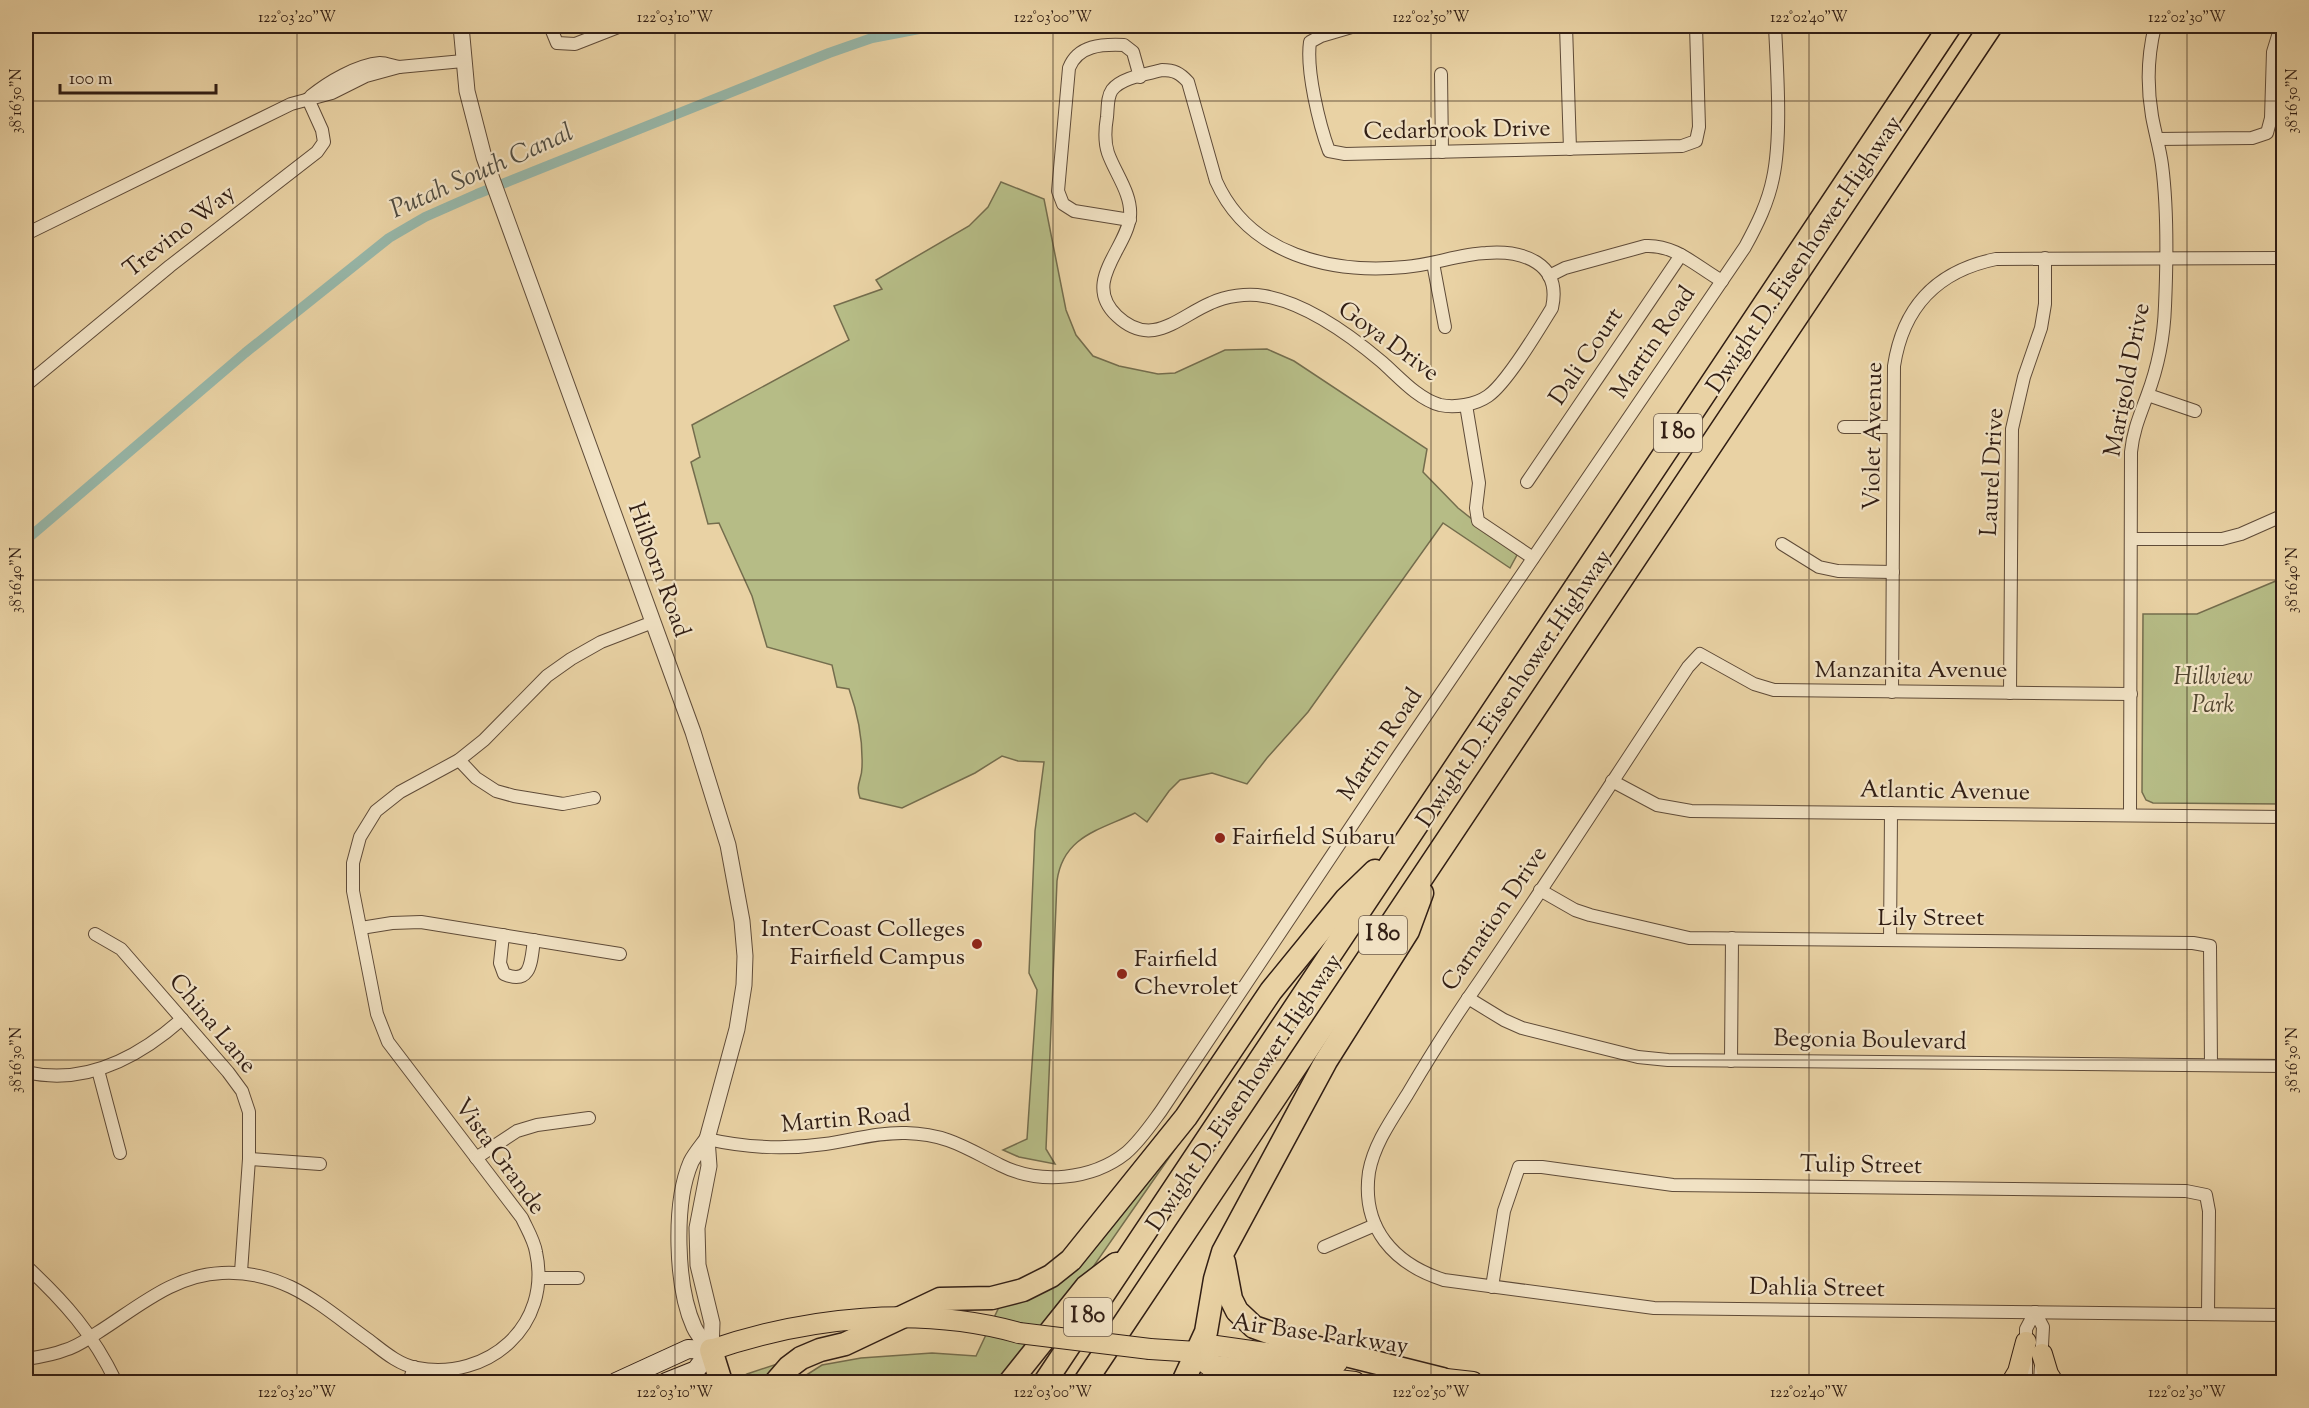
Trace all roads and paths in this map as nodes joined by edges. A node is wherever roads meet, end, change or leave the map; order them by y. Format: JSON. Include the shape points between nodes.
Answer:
{"nodes":[{"id":1,"x":461,"y":26,"type":"edge"},
{"id":2,"x":550,"y":26,"type":"edge"},
{"id":3,"x":621,"y":26,"type":"edge"},
{"id":4,"x":1355,"y":26,"type":"edge"},
{"id":5,"x":1566,"y":26,"type":"edge"},
{"id":6,"x":1696,"y":26,"type":"edge"},
{"id":7,"x":1775,"y":26,"type":"edge"},
{"id":8,"x":1950,"y":26,"type":"edge"},
{"id":9,"x":1991,"y":26,"type":"edge"},
{"id":10,"x":2155,"y":26,"type":"edge"},
{"id":11,"x":2281,"y":26,"type":"edge"},
{"id":12,"x":463,"y":61,"type":"junction"},
{"id":13,"x":399,"y":67,"type":"junction"},
{"id":14,"x":1441,"y":74,"type":"dead end"},
{"id":15,"x":343,"y":76,"type":"junction"},
{"id":16,"x":366,"y":76,"type":"junction"},
{"id":17,"x":1140,"y":77,"type":"junction"},
{"id":18,"x":308,"y":99,"type":"junction"},
{"id":19,"x":2157,"y":139,"type":"junction"},
{"id":20,"x":1570,"y":149,"type":"junction"},
{"id":21,"x":1442,"y":152,"type":"junction"},
{"id":22,"x":1130,"y":220,"type":"junction"},
{"id":23,"x":26,"y":234,"type":"edge"},
{"id":24,"x":1681,"y":255,"type":"junction"},
{"id":25,"x":2045,"y":258,"type":"junction"},
{"id":26,"x":2165,"y":258,"type":"junction"},
{"id":27,"x":2283,"y":258,"type":"edge"},
{"id":28,"x":1433,"y":263,"type":"junction"},
{"id":29,"x":1549,"y":276,"type":"junction"},
{"id":30,"x":1722,"y":281,"type":"junction"},
{"id":31,"x":1445,"y":327,"type":"dead end"},
{"id":32,"x":26,"y":385,"type":"edge"},
{"id":33,"x":2148,"y":395,"type":"junction"},
{"id":34,"x":1466,"y":405,"type":"junction"},
{"id":35,"x":2195,"y":411,"type":"dead end"},
{"id":36,"x":1844,"y":427,"type":"dead end"},
{"id":37,"x":1893,"y":427,"type":"junction"},
{"id":38,"x":1527,"y":482,"type":"dead end"},
{"id":39,"x":2283,"y":515,"type":"edge"},
{"id":40,"x":2132,"y":539,"type":"junction"},
{"id":41,"x":1782,"y":544,"type":"dead end"},
{"id":42,"x":1533,"y":558,"type":"junction"},
{"id":43,"x":1893,"y":572,"type":"junction"},
{"id":44,"x":653,"y":622,"type":"junction"},
{"id":45,"x":1700,"y":654,"type":"joint"},
{"id":46,"x":1892,"y":692,"type":"junction"},
{"id":47,"x":2010,"y":693,"type":"junction"},
{"id":48,"x":2131,"y":694,"type":"junction"},
{"id":49,"x":459,"y":760,"type":"junction"},
{"id":50,"x":1612,"y":781,"type":"junction"},
{"id":51,"x":594,"y":798,"type":"dead end"},
{"id":52,"x":1891,"y":813,"type":"junction"},
{"id":53,"x":2130,"y":815,"type":"junction"},
{"id":54,"x":2283,"y":817,"type":"edge"},
{"id":55,"x":1406,"y":841,"type":"junction"},
{"id":56,"x":1436,"y":855,"type":"junction"},
{"id":57,"x":1540,"y":890,"type":"junction"},
{"id":58,"x":361,"y":928,"type":"junction"},
{"id":59,"x":95,"y":934,"type":"dead end"},
{"id":60,"x":503,"y":935,"type":"junction"},
{"id":61,"x":1732,"y":938,"type":"junction"},
{"id":62,"x":534,"y":940,"type":"junction"},
{"id":63,"x":1890,"y":940,"type":"junction"},
{"id":64,"x":620,"y":954,"type":"dead end"},
{"id":65,"x":1468,"y":998,"type":"junction"},
{"id":66,"x":182,"y":1019,"type":"junction"},
{"id":67,"x":1731,"y":1061,"type":"junction"},
{"id":68,"x":2211,"y":1065,"type":"junction"},
{"id":69,"x":2283,"y":1066,"type":"edge"},
{"id":70,"x":98,"y":1070,"type":"junction"},
{"id":71,"x":26,"y":1072,"type":"edge"},
{"id":72,"x":589,"y":1118,"type":"dead end"},
{"id":73,"x":707,"y":1139,"type":"junction"},
{"id":74,"x":120,"y":1153,"type":"dead end"},
{"id":75,"x":476,"y":1158,"type":"junction"},
{"id":76,"x":249,"y":1159,"type":"junction"},
{"id":77,"x":320,"y":1164,"type":"dead end"},
{"id":78,"x":1375,"y":1225,"type":"junction"},
{"id":79,"x":1324,"y":1248,"type":"dead end"},
{"id":80,"x":1131,"y":1252,"type":"junction"},
{"id":81,"x":1223,"y":1252,"type":"junction"},
{"id":82,"x":26,"y":1266,"type":"edge"},
{"id":83,"x":240,"y":1272,"type":"junction"},
{"id":84,"x":538,"y":1278,"type":"junction"},
{"id":85,"x":578,"y":1278,"type":"dead end"},
{"id":86,"x":1492,"y":1287,"type":"junction"},
{"id":87,"x":2035,"y":1312,"type":"junction"},
{"id":88,"x":2208,"y":1314,"type":"junction"},
{"id":89,"x":2283,"y":1315,"type":"edge"},
{"id":90,"x":899,"y":1318,"type":"junction"},
{"id":91,"x":91,"y":1337,"type":"junction"},
{"id":92,"x":2034,"y":1348,"type":"junction"},
{"id":93,"x":711,"y":1350,"type":"junction"},
{"id":94,"x":1197,"y":1352,"type":"junction"},
{"id":95,"x":26,"y":1359,"type":"edge"},
{"id":96,"x":414,"y":1367,"type":"junction"},
{"id":97,"x":1442,"y":1379,"type":"junction"},
{"id":98,"x":116,"y":1383,"type":"edge"},
{"id":99,"x":409,"y":1383,"type":"edge"},
{"id":100,"x":616,"y":1383,"type":"edge"},
{"id":101,"x":666,"y":1383,"type":"edge"},
{"id":102,"x":721,"y":1383,"type":"edge"},
{"id":103,"x":776,"y":1383,"type":"edge"},
{"id":104,"x":1010,"y":1383,"type":"edge"},
{"id":105,"x":1045,"y":1383,"type":"edge"},
{"id":106,"x":1085,"y":1383,"type":"edge"},
{"id":107,"x":1183,"y":1383,"type":"edge"},
{"id":108,"x":1355,"y":1383,"type":"edge"},
{"id":109,"x":1473,"y":1383,"type":"edge"},
{"id":110,"x":2012,"y":1383,"type":"edge"},
{"id":111,"x":2026,"y":1383,"type":"edge"},
{"id":112,"x":2040,"y":1383,"type":"edge"},
{"id":113,"x":2053,"y":1383,"type":"edge"}],
"edges":[{"from":1,"to":12,"type":"street","name":"Hilborn Road"},
{"from":2,"to":3,"type":"street","via":[[557,43],[575,44]]},
{"from":4,"to":21,"type":"street","name":"Cedarbrook Drive","via":[[1310,42],[1308,56],[1329,151]]},
{"from":5,"to":20,"type":"street"},
{"from":6,"to":20,"type":"street","name":"Cedarbrook Drive","via":[[1696,141],[1682,146]]},
{"from":7,"to":30,"type":"street","name":"Martin Road","via":[[1777,125],[1773,177],[1757,225]]},
{"from":8,"to":55,"type":"highway","name":"Dwight D. Eisenhower Highway","number":"I 80"},
{"from":9,"to":56,"type":"highway","name":"Dwight D. Eisenhower Highway","number":"I 80"},
{"from":10,"to":19,"type":"street","name":"Marigold Drive","via":[[2150,89]]},
{"from":11,"to":19,"type":"street","via":[[2271,70],[2271,118],[2267,133],[2252,138]]},
{"from":12,"to":13,"type":"street"},
{"from":12,"to":44,"type":"street","name":"Hilborn Road","via":[[475,127],[487,164]]},
{"from":13,"to":15,"type":"street","via":[[381,63]]},
{"from":13,"to":16,"type":"street"},
{"from":14,"to":21,"type":"street"},
{"from":15,"to":16,"type":"street"},
{"from":15,"to":18,"type":"street","via":[[328,82]]},
{"from":16,"to":18,"type":"street","via":[[332,93]]},
{"from":17,"to":22,"type":"street","name":"Goya Drive","via":[[1119,84],[1112,91],[1105,132],[1108,153],[1129,200]]},
{"from":17,"to":22,"type":"street","via":[[1133,52],[1124,45],[1086,48],[1073,57],[1058,191],[1063,204],[1074,211]]},
{"from":17,"to":28,"type":"street","name":"Goya Drive","via":[[1172,70],[1188,82],[1222,194],[1241,221],[1269,244],[1350,267],[1376,269]]},
{"from":18,"to":23,"type":"street"},
{"from":18,"to":32,"type":"street","name":"Trevino Way","via":[[322,130],[324,142],[318,152],[170,266]]},
{"from":19,"to":26,"type":"street","name":"Marigold Drive","via":[[2165,193]]},
{"from":20,"to":21,"type":"street","name":"Cedarbrook Drive"},
{"from":22,"to":34,"type":"street","name":"Goya Drive","via":[[1108,265],[1104,292],[1116,315],[1130,326],[1160,330],[1212,302],[1228,297],[1263,296],[1286,302],[1342,331],[1423,397],[1439,404]]},
{"from":24,"to":29,"type":"street","via":[[1657,245],[1645,246]]},
{"from":24,"to":30,"type":"street"},
{"from":24,"to":38,"type":"street","name":"Dali Court"},
{"from":25,"to":26,"type":"street","name":"Violet Avenue"},
{"from":25,"to":37,"type":"street","name":"Violet Avenue","via":[[1979,263],[1960,270],[1930,291],[1907,322],[1897,349]]},
{"from":25,"to":47,"type":"street","name":"Laurel Drive","via":[[2041,328],[2021,386],[2012,429]]},
{"from":26,"to":27,"type":"street","name":"Violet Avenue"},
{"from":26,"to":33,"type":"street","name":"Marigold Drive","via":[[2163,332]]},
{"from":28,"to":29,"type":"street","name":"Goya Drive","via":[[1485,253],[1511,253],[1541,265]]},
{"from":28,"to":31,"type":"street","name":"Goya Drive"},
{"from":29,"to":34,"type":"street","via":[[1554,297],[1545,319],[1501,383],[1488,396]]},
{"from":30,"to":42,"type":"street","name":"Martin Road"},
{"from":33,"to":35,"type":"street"},
{"from":33,"to":40,"type":"street","name":"Marigold Drive","via":[[2133,436]]},
{"from":34,"to":42,"type":"street","via":[[1479,483],[1478,521]]},
{"from":36,"to":37,"type":"street"},
{"from":37,"to":43,"type":"street","name":"Violet Avenue"},
{"from":39,"to":40,"type":"street","via":[[2223,539]]},
{"from":40,"to":48,"type":"street","name":"Marigold Drive"},
{"from":41,"to":43,"type":"street","via":[[1819,567]]},
{"from":42,"to":73,"type":"street","name":"Martin Road","via":[[1156,1118],[1126,1153],[1098,1169],[1059,1177],[1017,1172],[963,1145],[921,1133],[889,1133],[774,1148]]},
{"from":43,"to":46,"type":"street","name":"Violet Avenue"},
{"from":44,"to":49,"type":"street","name":"Vista Grande","via":[[571,658]]},
{"from":44,"to":73,"type":"street","name":"Hilborn Road","via":[[712,789],[728,844],[742,921],[742,1006]]},
{"from":45,"to":46,"type":"street","name":"Manzanita Avenue","via":[[1754,684],[1774,690]]},
{"from":45,"to":50,"type":"street","name":"Carnation Drive"},
{"from":46,"to":47,"type":"street","name":"Manzanita Avenue"},
{"from":47,"to":48,"type":"street","name":"Manzanita Avenue"},
{"from":48,"to":53,"type":"street","name":"Marigold Drive"},
{"from":49,"to":51,"type":"street","via":[[476,778],[514,796],[563,804]]},
{"from":49,"to":58,"type":"street","name":"Vista Grande","via":[[400,792],[376,811],[360,837],[353,881]]},
{"from":50,"to":52,"type":"street","name":"Atlantic Avenue","via":[[1657,805],[1682,810]]},
{"from":50,"to":57,"type":"street","name":"Carnation Drive"},
{"from":52,"to":53,"type":"street","name":"Atlantic Avenue"},
{"from":52,"to":63,"type":"street"},
{"from":53,"to":54,"type":"street","name":"Atlantic Avenue"},
{"from":55,"to":80,"type":"highway","name":"Dwight D. Eisenhower Highway","number":"I 80"},
{"from":55,"to":90,"type":"highway","via":[[1346,898],[1271,991],[1186,1116],[1071,1260],[1023,1290],[992,1298],[940,1299]]},
{"from":56,"to":81,"type":"highway","via":[[1407,931],[1326,1061]]},
{"from":56,"to":106,"type":"highway","name":"Dwight D. Eisenhower Highway","number":"I 80"},
{"from":57,"to":61,"type":"street","name":"Lily Street","via":[[1590,915],[1673,935]]},
{"from":57,"to":65,"type":"street","name":"Carnation Drive"},
{"from":58,"to":60,"type":"street","via":[[421,922]]},
{"from":58,"to":75,"type":"street","name":"Vista Grande","via":[[377,1014],[388,1042]]},
{"from":59,"to":66,"type":"street","name":"China Lane","via":[[121,950]]},
{"from":60,"to":62,"type":"street"},
{"from":60,"to":62,"type":"street","via":[[500,963],[504,974],[513,978],[529,970]]},
{"from":61,"to":63,"type":"street","name":"Lily Street"},
{"from":61,"to":67,"type":"street"},
{"from":62,"to":64,"type":"street"},
{"from":63,"to":68,"type":"street","name":"Lily Street","via":[[2172,942],[2210,946]]},
{"from":65,"to":67,"type":"street","name":"Begonia Boulevard","via":[[1522,1028],[1638,1057]]},
{"from":65,"to":78,"type":"street","name":"Carnation Drive","via":[[1372,1158],[1368,1192]]},
{"from":66,"to":70,"type":"street","via":[[152,1044]]},
{"from":66,"to":76,"type":"street","name":"China Lane","via":[[242,1091],[249,1112]]},
{"from":67,"to":68,"type":"street","name":"Begonia Boulevard"},
{"from":68,"to":69,"type":"street","name":"Begonia Boulevard"},
{"from":70,"to":71,"type":"street","via":[[64,1075]]},
{"from":70,"to":74,"type":"street"},
{"from":72,"to":75,"type":"street","via":[[517,1131]]},
{"from":73,"to":93,"type":"street","name":"Hilborn Road","via":[[691,1163],[681,1210],[679,1249],[688,1307],[695,1329]]},
{"from":75,"to":84,"type":"street","name":"Vista Grande","via":[[522,1218],[537,1252]]},
{"from":76,"to":77,"type":"street"},
{"from":76,"to":83,"type":"street","name":"China Lane"},
{"from":78,"to":79,"type":"street"},
{"from":78,"to":86,"type":"street","name":"Dahlia Street","via":[[1404,1262],[1424,1274]]},
{"from":80,"to":104,"type":"highway","via":[[1086,1287]]},
{"from":80,"to":105,"type":"highway","name":"Dwight D. Eisenhower Highway","number":"I 80"},
{"from":81,"to":94,"type":"highway","via":[[1206,1332]]},
{"from":81,"to":97,"type":"highway","via":[[1231,1299],[1254,1327],[1285,1339]]},
{"from":82,"to":91,"type":"street","via":[[54,1292]]},
{"from":83,"to":91,"type":"street","name":"Vista Grande","via":[[185,1279],[156,1293]]},
{"from":83,"to":96,"type":"street","name":"Vista Grande","via":[[292,1286],[390,1356]]},
{"from":84,"to":85,"type":"street"},
{"from":84,"to":96,"type":"street","name":"Vista Grande","via":[[527,1320],[492,1357],[455,1370]]},
{"from":86,"to":87,"type":"street","name":"Dahlia Street","via":[[1654,1308]]},
{"from":86,"to":88,"type":"street","name":"Tulip Street","via":[[1504,1210],[1519,1167],[1673,1185],[2186,1191],[2206,1195],[2209,1211]]},
{"from":87,"to":88,"type":"street","name":"Dahlia Street"},
{"from":87,"to":92,"type":"street","via":[[2043,1327]]},
{"from":87,"to":92,"type":"street","via":[[2026,1329]]},
{"from":88,"to":89,"type":"street","name":"Dahlia Street"},
{"from":90,"to":93,"type":"main road","name":"Air Base Parkway","via":[[802,1326]]},
{"from":90,"to":94,"type":"main road","name":"Air Base Parkway","bridge":true,"via":[[987,1324],[1019,1333]]},
{"from":90,"to":103,"type":"highway","via":[[845,1344],[801,1358]]},
{"from":91,"to":95,"type":"street","name":"Vista Grande","via":[[66,1350]]},
{"from":91,"to":98,"type":"street"},
{"from":92,"to":110,"type":"main road"},
{"from":92,"to":111,"type":"street"},
{"from":92,"to":112,"type":"street"},
{"from":92,"to":113,"type":"main road"},
{"from":93,"to":100,"type":"main road","via":[[687,1350]]},
{"from":93,"to":101,"type":"main road","via":[[696,1370]]},
{"from":93,"to":102,"type":"highway"},
{"from":94,"to":97,"type":"main road","name":"Air Base Parkway","via":[[1216,1346]]},
{"from":94,"to":107,"type":"highway"},
{"from":94,"to":108,"type":"main road","name":"Air Base Parkway","via":[[1208,1365]]},
{"from":96,"to":99,"type":"street"},
{"from":97,"to":109,"type":"main road","name":"Air Base Parkway"}]}
